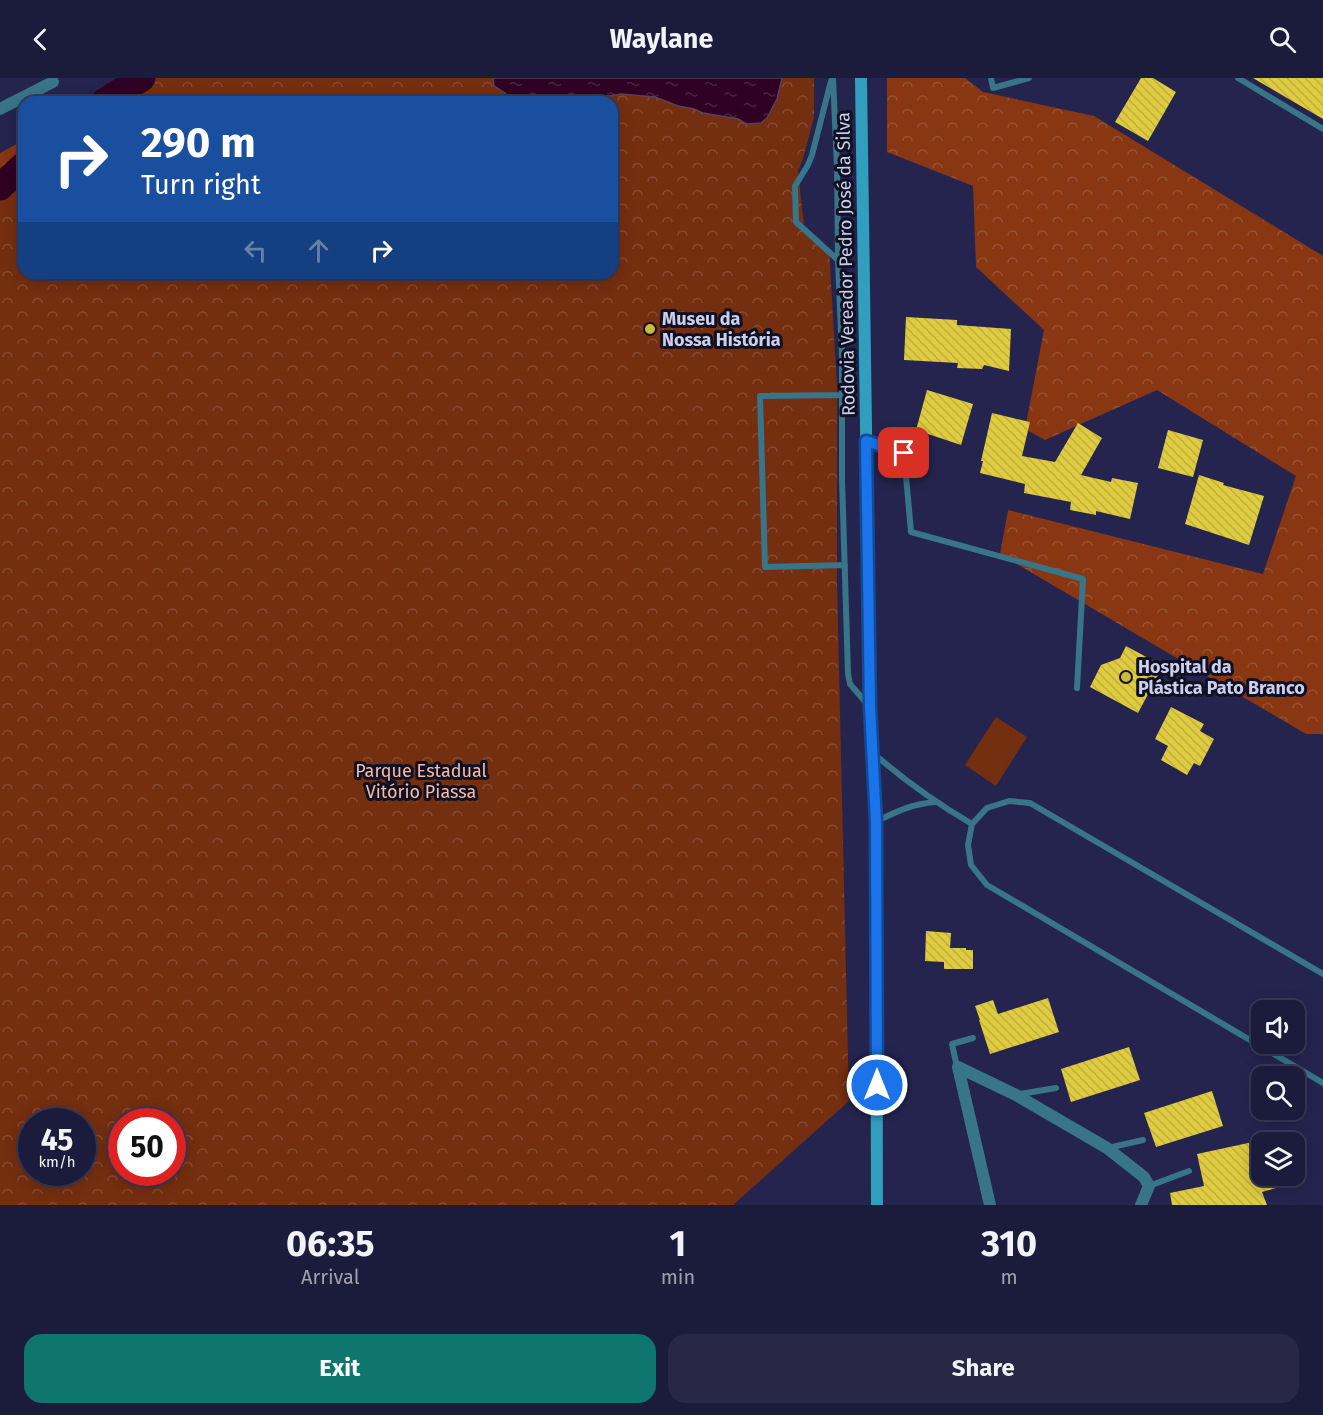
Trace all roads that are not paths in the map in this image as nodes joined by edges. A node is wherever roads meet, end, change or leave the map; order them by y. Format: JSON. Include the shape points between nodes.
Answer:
{"nodes":[{"id":1,"x":832,"y":78,"type":"edge"},
{"id":2,"x":861,"y":78,"type":"edge"},
{"id":3,"x":991,"y":78,"type":"edge"},
{"id":4,"x":1029,"y":78,"type":"edge"},
{"id":5,"x":1238,"y":78,"type":"edge"},
{"id":6,"x":55,"y":79,"type":"edge"},
{"id":7,"x":24,"y":96,"type":"edge"},
{"id":8,"x":18,"y":99,"type":"edge"},
{"id":9,"x":0,"y":109,"type":"edge"},
{"id":10,"x":1323,"y":129,"type":"edge"},
{"id":11,"x":838,"y":260,"type":"junction"},
{"id":12,"x":842,"y":394,"type":"junction"},
{"id":13,"x":866,"y":441,"type":"junction"},
{"id":14,"x":844,"y":565,"type":"junction"},
{"id":15,"x":1077,"y":688,"type":"dead end"},
{"id":16,"x":870,"y":707,"type":"junction"},
{"id":17,"x":872,"y":753,"type":"junction"},
{"id":18,"x":936,"y":802,"type":"junction"},
{"id":19,"x":876,"y":822,"type":"junction"},
{"id":20,"x":972,"y":824,"type":"junction"},
{"id":21,"x":1323,"y":974,"type":"edge"},
{"id":22,"x":973,"y":1038,"type":"dead end"},
{"id":23,"x":958,"y":1067,"type":"junction"},
{"id":24,"x":1323,"y":1083,"type":"edge"},
{"id":25,"x":1056,"y":1088,"type":"dead end"},
{"id":26,"x":1016,"y":1095,"type":"junction"},
{"id":27,"x":1143,"y":1140,"type":"dead end"},
{"id":28,"x":1107,"y":1148,"type":"junction"},
{"id":29,"x":1189,"y":1171,"type":"dead end"},
{"id":30,"x":1149,"y":1186,"type":"junction"},
{"id":31,"x":877,"y":1205,"type":"edge"},
{"id":32,"x":990,"y":1205,"type":"edge"},
{"id":33,"x":1142,"y":1205,"type":"edge"}],
"edges":[{"from":1,"to":11,"type":"lane"},
{"from":1,"to":11,"type":"lane","via":[[812,155],[795,186],[796,222]]},
{"from":2,"to":13,"type":"main road","name":"Rodovia Vereador Pedro José da Silva"},
{"from":3,"to":4,"type":"lane","via":[[993,88]]},
{"from":5,"to":10,"type":"lane"},
{"from":6,"to":7,"type":"street"},
{"from":8,"to":9,"type":"street"},
{"from":11,"to":12,"type":"lane"},
{"from":12,"to":14,"type":"lane"},
{"from":12,"to":14,"type":"lane","via":[[760,396],[765,567]]},
{"from":13,"to":15,"type":"lane","via":[[904,453],[910,532],[1083,579]]},
{"from":13,"to":16,"type":"main road","name":"Rodovia Vereador Pedro José da Silva"},
{"from":14,"to":16,"type":"lane","via":[[848,674],[850,684]]},
{"from":16,"to":17,"type":"main road","name":"Rodovia Vereador Pedro José da Silva"},
{"from":17,"to":18,"type":"lane"},
{"from":17,"to":19,"type":"main road","name":"Rodovia Vereador Pedro José da Silva"},
{"from":18,"to":19,"type":"lane","via":[[906,807]]},
{"from":18,"to":20,"type":"lane"},
{"from":19,"to":31,"type":"main road","name":"Rodovia Vereador Pedro José da Silva"},
{"from":20,"to":21,"type":"lane","via":[[987,808],[1009,801],[1030,803]]},
{"from":20,"to":24,"type":"lane","via":[[970,865],[987,885]]},
{"from":22,"to":23,"type":"lane","via":[[952,1044]]},
{"from":23,"to":26,"type":"street"},
{"from":23,"to":32,"type":"street"},
{"from":25,"to":26,"type":"lane"},
{"from":26,"to":28,"type":"street"},
{"from":27,"to":28,"type":"lane"},
{"from":28,"to":30,"type":"street","via":[[1144,1177]]},
{"from":29,"to":30,"type":"lane"},
{"from":30,"to":33,"type":"street"}]}
